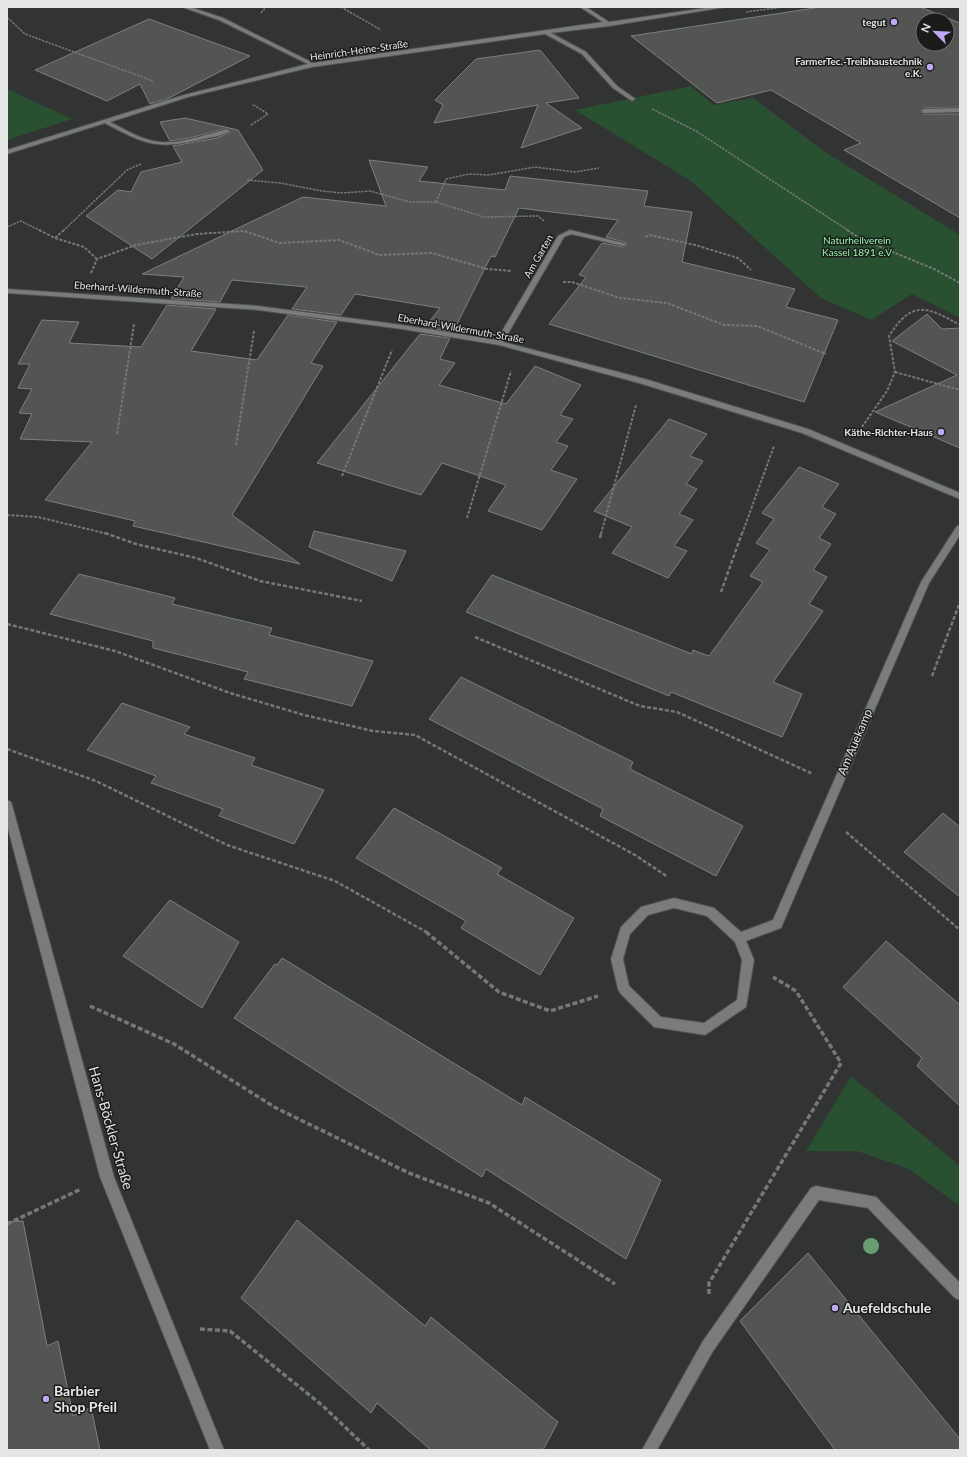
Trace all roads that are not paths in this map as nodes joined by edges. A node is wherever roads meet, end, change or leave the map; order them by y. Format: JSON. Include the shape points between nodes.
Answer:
{"nodes":[{"id":1,"x":185,"y":7,"type":"edge"},
{"id":2,"x":583,"y":7,"type":"edge"},
{"id":3,"x":723,"y":7,"type":"edge"},
{"id":4,"x":609,"y":24,"type":"junction"},
{"id":5,"x":546,"y":32,"type":"junction"},
{"id":6,"x":312,"y":65,"type":"junction"},
{"id":7,"x":632,"y":99,"type":"road end"},
{"id":8,"x":960,"y":110,"type":"edge"},
{"id":9,"x":924,"y":111,"type":"dead end"},
{"id":10,"x":105,"y":121,"type":"junction"},
{"id":11,"x":227,"y":131,"type":"dead end"},
{"id":12,"x":7,"y":152,"type":"edge"},
{"id":13,"x":624,"y":244,"type":"road end"},
{"id":14,"x":7,"y":291,"type":"edge"},
{"id":15,"x":499,"y":343,"type":"junction"},
{"id":16,"x":960,"y":496,"type":"edge"},
{"id":17,"x":960,"y":528,"type":"edge"},
{"id":18,"x":7,"y":805,"type":"edge"},
{"id":19,"x":738,"y":938,"type":"junction"},
{"id":20,"x":960,"y":1293,"type":"edge"},
{"id":21,"x":217,"y":1450,"type":"edge"},
{"id":22,"x":649,"y":1450,"type":"edge"}],
"edges":[{"from":1,"to":6,"type":"street","via":[[221,19]]},
{"from":2,"to":4,"type":"street"},
{"from":3,"to":4,"type":"street","name":"Heinrich-Heine-Straße"},
{"from":4,"to":5,"type":"street","name":"Heinrich-Heine-Straße"},
{"from":5,"to":6,"type":"street","name":"Heinrich-Heine-Straße"},
{"from":5,"to":7,"type":"street","via":[[584,53],[615,87]]},
{"from":6,"to":10,"type":"street","name":"Heinrich-Heine-Straße","via":[[186,96]]},
{"from":8,"to":9,"type":"street"},
{"from":10,"to":11,"type":"street","via":[[154,144],[177,142]]},
{"from":10,"to":12,"type":"street","name":"Heinrich-Heine-Straße"},
{"from":13,"to":15,"type":"street","name":"Am Garten","via":[[570,232],[561,236]]},
{"from":14,"to":15,"type":"street","name":"Eberhard-Wildermuth-Straße","via":[[258,308]]},
{"from":15,"to":16,"type":"street","name":"Eberhard-Wildermuth-Straße","via":[[642,381],[805,431]]},
{"from":17,"to":19,"type":"street","name":"Am Auekamp","via":[[925,582],[777,924]]},
{"from":18,"to":21,"type":"street","name":"Hans-Böckler-Straße","via":[[107,1177]]},
{"from":19,"to":19,"type":"street","via":[[748,960],[742,1003],[706,1029],[658,1023],[624,989],[617,959],[625,931],[645,911],[674,904],[710,912]]},
{"from":20,"to":22,"type":"street","via":[[871,1202],[816,1193],[708,1346]]}]}
